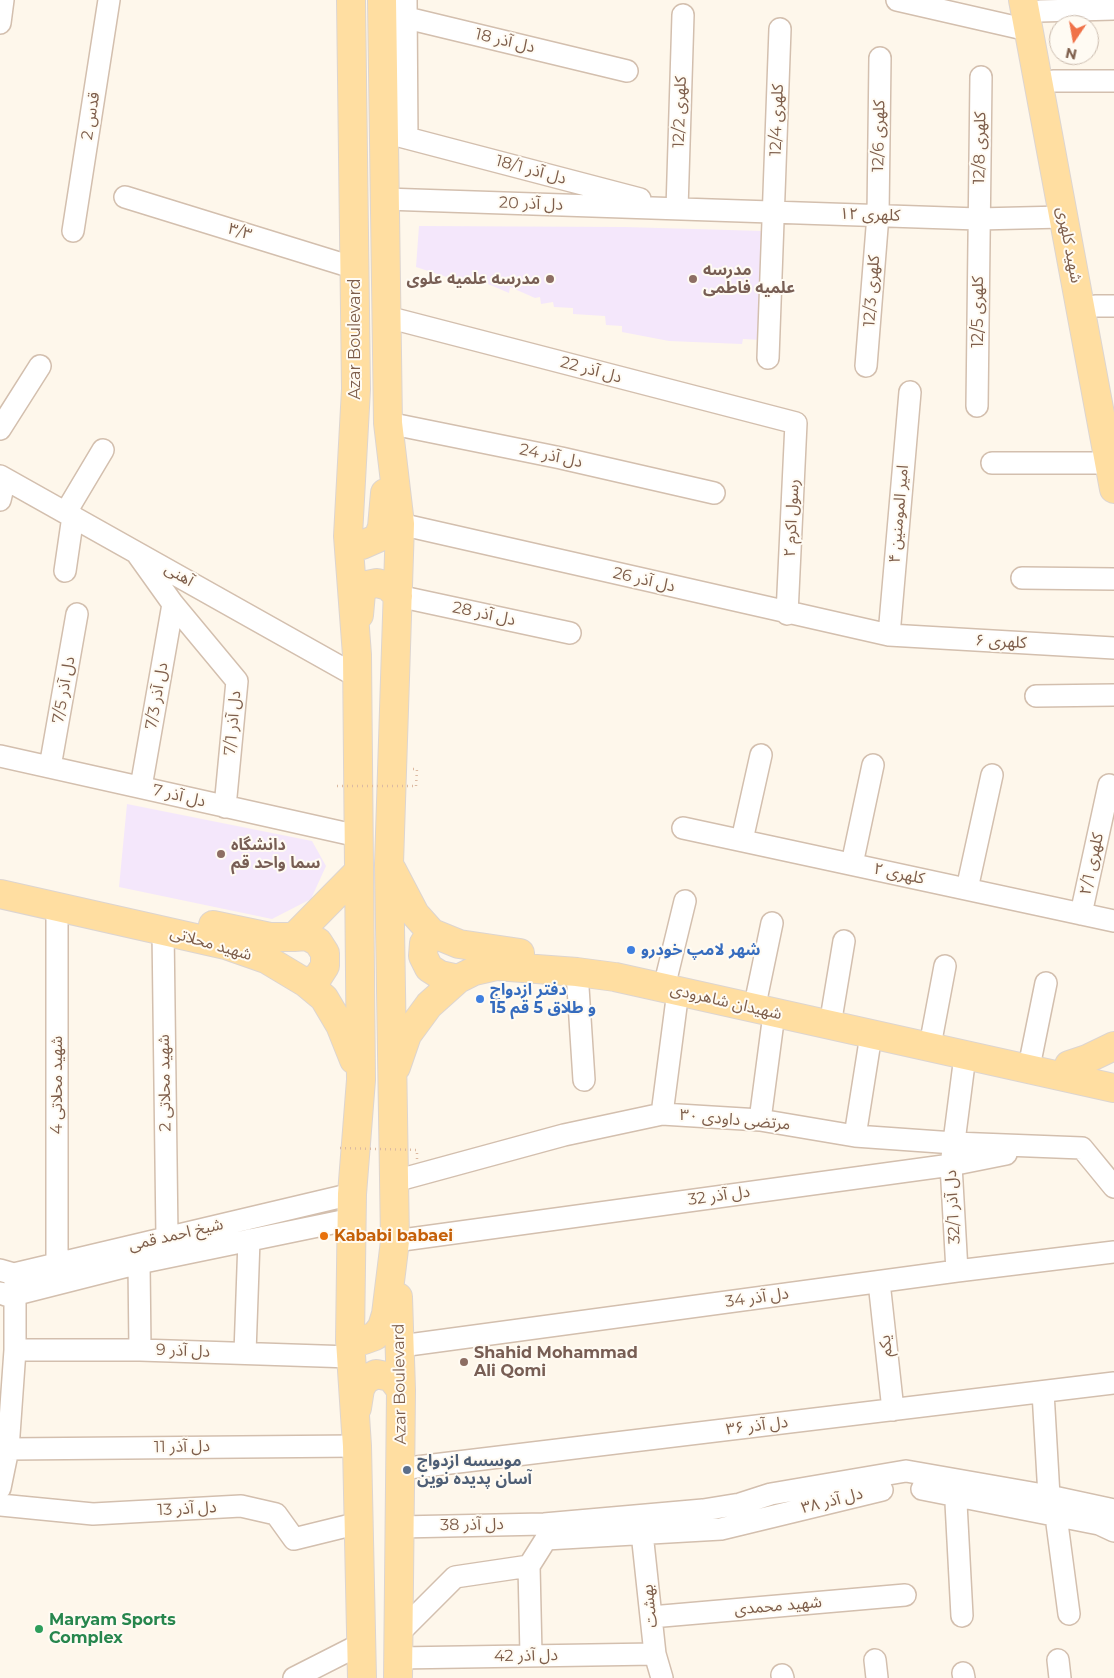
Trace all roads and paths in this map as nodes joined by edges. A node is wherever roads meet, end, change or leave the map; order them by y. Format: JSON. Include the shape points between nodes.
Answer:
{"nodes":[{"id":1,"x":4,"y":0,"type":"edge"},
{"id":2,"x":109,"y":0,"type":"edge"},
{"id":3,"x":351,"y":0,"type":"edge"},
{"id":4,"x":897,"y":0,"type":"edge"},
{"id":5,"x":394,"y":8,"type":"edge"},
{"id":6,"x":1032,"y":10,"type":"edge"},
{"id":7,"x":1114,"y":10,"type":"edge"},
{"id":8,"x":683,"y":15,"type":"dead end"},
{"id":9,"x":0,"y":24,"type":"edge"},
{"id":10,"x":780,"y":29,"type":"dead end"},
{"id":11,"x":880,"y":58,"type":"dead end"},
{"id":12,"x":627,"y":70,"type":"dead end"},
{"id":13,"x":981,"y":77,"type":"dead end"},
{"id":14,"x":1053,"y":81,"type":"junction"},
{"id":15,"x":1114,"y":81,"type":"edge"},
{"id":16,"x":395,"y":135,"type":"junction"},
{"id":17,"x":125,"y":197,"type":"dead end"},
{"id":18,"x":385,"y":199,"type":"junction"},
{"id":19,"x":677,"y":209,"type":"junction"},
{"id":20,"x":774,"y":212,"type":"junction"},
{"id":21,"x":878,"y":215,"type":"junction"},
{"id":22,"x":1064,"y":217,"type":"junction"},
{"id":23,"x":978,"y":219,"type":"junction"},
{"id":24,"x":74,"y":231,"type":"dead end"},
{"id":25,"x":355,"y":268,"type":"junction"},
{"id":26,"x":1105,"y":306,"type":"edge"},
{"id":27,"x":387,"y":317,"type":"junction"},
{"id":28,"x":768,"y":358,"type":"dead end"},
{"id":29,"x":40,"y":366,"type":"dead end"},
{"id":30,"x":866,"y":366,"type":"dead end"},
{"id":31,"x":910,"y":392,"type":"dead end"},
{"id":32,"x":977,"y":406,"type":"dead end"},
{"id":33,"x":1114,"y":406,"type":"edge"},
{"id":34,"x":796,"y":423,"type":"joint"},
{"id":35,"x":0,"y":430,"type":"edge"},
{"id":36,"x":388,"y":430,"type":"junction"},
{"id":37,"x":103,"y":450,"type":"dead end"},
{"id":38,"x":992,"y":463,"type":"dead end"},
{"id":39,"x":1109,"y":463,"type":"junction"},
{"id":40,"x":2,"y":478,"type":"edge"},
{"id":41,"x":1114,"y":489,"type":"edge"},
{"id":42,"x":714,"y":494,"type":"dead end"},
{"id":43,"x":0,"y":500,"type":"edge"},
{"id":44,"x":69,"y":514,"type":"junction"},
{"id":45,"x":400,"y":524,"type":"junction"},
{"id":46,"x":348,"y":536,"type":"junction"},
{"id":47,"x":135,"y":550,"type":"junction"},
{"id":48,"x":65,"y":571,"type":"dead end"},
{"id":49,"x":1022,"y":578,"type":"dead end"},
{"id":50,"x":1114,"y":579,"type":"edge"},
{"id":51,"x":398,"y":596,"type":"junction"},
{"id":52,"x":172,"y":604,"type":"junction"},
{"id":53,"x":77,"y":614,"type":"dead end"},
{"id":54,"x":787,"y":614,"type":"junction"},
{"id":55,"x":570,"y":633,"type":"dead end"},
{"id":56,"x":889,"y":635,"type":"junction"},
{"id":57,"x":1114,"y":648,"type":"edge"},
{"id":58,"x":357,"y":666,"type":"junction"},
{"id":59,"x":1114,"y":695,"type":"edge"},
{"id":60,"x":1036,"y":696,"type":"dead end"},
{"id":61,"x":761,"y":755,"type":"dead end"},
{"id":62,"x":0,"y":756,"type":"edge"},
{"id":63,"x":873,"y":765,"type":"dead end"},
{"id":64,"x":50,"y":767,"type":"junction"},
{"id":65,"x":417,"y":769,"type":"dead end"},
{"id":66,"x":992,"y":775,"type":"dead end"},
{"id":67,"x":1109,"y":785,"type":"dead end"},
{"id":68,"x":338,"y":786,"type":"dead end"},
{"id":69,"x":141,"y":787,"type":"junction"},
{"id":70,"x":225,"y":806,"type":"junction"},
{"id":71,"x":683,"y":828,"type":"dead end"},
{"id":72,"x":358,"y":836,"type":"junction"},
{"id":73,"x":742,"y":840,"type":"junction"},
{"id":74,"x":389,"y":864,"type":"junction"},
{"id":75,"x":852,"y":864,"type":"junction"},
{"id":76,"x":358,"y":872,"type":"junction"},
{"id":77,"x":0,"y":876,"type":"edge"},
{"id":78,"x":967,"y":889,"type":"junction"},
{"id":79,"x":0,"y":894,"type":"edge"},
{"id":80,"x":685,"y":901,"type":"dead end"},
{"id":81,"x":57,"y":906,"type":"junction"},
{"id":82,"x":1081,"y":914,"type":"junction"},
{"id":83,"x":1114,"y":921,"type":"edge"},
{"id":84,"x":772,"y":923,"type":"dead end"},
{"id":85,"x":163,"y":930,"type":"junction"},
{"id":86,"x":432,"y":932,"type":"junction"},
{"id":87,"x":294,"y":937,"type":"junction"},
{"id":88,"x":844,"y":941,"type":"dead end"},
{"id":89,"x":945,"y":966,"type":"dead end"},
{"id":90,"x":577,"y":972,"type":"junction"},
{"id":91,"x":458,"y":979,"type":"junction"},
{"id":92,"x":306,"y":983,"type":"junction"},
{"id":93,"x":673,"y":983,"type":"junction"},
{"id":94,"x":1046,"y":983,"type":"dead end"},
{"id":95,"x":765,"y":1005,"type":"junction"},
{"id":96,"x":832,"y":1013,"type":"junction"},
{"id":97,"x":871,"y":1035,"type":"junction"},
{"id":98,"x":932,"y":1035,"type":"junction"},
{"id":99,"x":1114,"y":1046,"type":"edge"},
{"id":100,"x":965,"y":1056,"type":"junction"},
{"id":101,"x":1031,"y":1057,"type":"junction"},
{"id":102,"x":1068,"y":1065,"type":"junction"},
{"id":103,"x":1114,"y":1072,"type":"edge"},
{"id":104,"x":361,"y":1080,"type":"junction"},
{"id":105,"x":392,"y":1080,"type":"junction"},
{"id":106,"x":584,"y":1080,"type":"dead end"},
{"id":107,"x":1114,"y":1088,"type":"edge"},
{"id":108,"x":662,"y":1114,"type":"junction"},
{"id":109,"x":760,"y":1120,"type":"junction"},
{"id":110,"x":855,"y":1136,"type":"junction"},
{"id":111,"x":954,"y":1143,"type":"junction"},
{"id":112,"x":1042,"y":1147,"type":"junction"},
{"id":113,"x":340,"y":1148,"type":"dead end"},
{"id":114,"x":417,"y":1159,"type":"dead end"},
{"id":115,"x":950,"y":1165,"type":"junction"},
{"id":116,"x":395,"y":1181,"type":"junction"},
{"id":117,"x":1114,"y":1188,"type":"edge"},
{"id":118,"x":344,"y":1213,"type":"junction"},
{"id":119,"x":167,"y":1237,"type":"junction"},
{"id":120,"x":249,"y":1240,"type":"junction"},
{"id":121,"x":395,"y":1241,"type":"junction"},
{"id":122,"x":1114,"y":1252,"type":"edge"},
{"id":123,"x":57,"y":1263,"type":"junction"},
{"id":124,"x":139,"y":1263,"type":"junction"},
{"id":125,"x":957,"y":1271,"type":"junction"},
{"id":126,"x":879,"y":1282,"type":"junction"},
{"id":127,"x":8,"y":1283,"type":"edge"},
{"id":128,"x":401,"y":1346,"type":"junction"},
{"id":129,"x":351,"y":1348,"type":"junction"},
{"id":130,"x":15,"y":1350,"type":"junction"},
{"id":131,"x":140,"y":1350,"type":"junction"},
{"id":132,"x":245,"y":1353,"type":"junction"},
{"id":133,"x":1114,"y":1384,"type":"edge"},
{"id":134,"x":401,"y":1390,"type":"junction"},
{"id":135,"x":1043,"y":1392,"type":"junction"},
{"id":136,"x":893,"y":1410,"type":"junction"},
{"id":137,"x":356,"y":1418,"type":"junction"},
{"id":138,"x":357,"y":1446,"type":"junction"},
{"id":139,"x":8,"y":1449,"type":"junction"},
{"id":140,"x":400,"y":1469,"type":"junction"},
{"id":141,"x":0,"y":1488,"type":"edge"},
{"id":142,"x":956,"y":1488,"type":"junction"},
{"id":143,"x":1049,"y":1496,"type":"junction"},
{"id":144,"x":0,"y":1505,"type":"edge"},
{"id":145,"x":1114,"y":1510,"type":"edge"},
{"id":146,"x":1056,"y":1516,"type":"junction"},
{"id":147,"x":359,"y":1523,"type":"junction"},
{"id":148,"x":400,"y":1527,"type":"junction"},
{"id":149,"x":1114,"y":1531,"type":"edge"},
{"id":150,"x":545,"y":1532,"type":"junction"},
{"id":151,"x":642,"y":1532,"type":"junction"},
{"id":152,"x":529,"y":1566,"type":"junction"},
{"id":153,"x":905,"y":1595,"type":"dead end"},
{"id":154,"x":1069,"y":1614,"type":"dead end"},
{"id":155,"x":962,"y":1616,"type":"dead end"},
{"id":156,"x":651,"y":1617,"type":"junction"},
{"id":157,"x":361,"y":1644,"type":"junction"},
{"id":158,"x":655,"y":1654,"type":"junction"},
{"id":159,"x":531,"y":1655,"type":"junction"},
{"id":160,"x":398,"y":1657,"type":"edge"},
{"id":161,"x":294,"y":1678,"type":"edge"},
{"id":162,"x":362,"y":1678,"type":"edge"},
{"id":163,"x":662,"y":1678,"type":"edge"}],
"edges":[{"from":1,"to":9,"type":"street"},
{"from":2,"to":24,"type":"street","name":"قدس 2"},
{"from":3,"to":25,"type":"main road","name":"Azar Boulevard"},
{"from":4,"to":6,"type":"street"},
{"from":5,"to":12,"type":"street","name":"دل آذر 18"},
{"from":5,"to":16,"type":"main road","name":"Azar Boulevard"},
{"from":6,"to":7,"type":"street"},
{"from":6,"to":14,"type":"main road","name":"شهید کلهری"},
{"from":6,"to":22,"type":"main road","name":"شهید کلهری"},
{"from":8,"to":19,"type":"street","name":"کلهری 12/2"},
{"from":10,"to":20,"type":"street","name":"کلهری 12/4"},
{"from":11,"to":21,"type":"street","name":"کلهری 12/6"},
{"from":13,"to":23,"type":"street","name":"کلهری 12/8"},
{"from":14,"to":15,"type":"street"},
{"from":14,"to":26,"type":"main road","name":"شهید کلهری"},
{"from":16,"to":18,"type":"main road","name":"Azar Boulevard"},
{"from":16,"to":19,"type":"street","name":"دل آذر 18/1"},
{"from":17,"to":25,"type":"street","name":"۳/۳"},
{"from":18,"to":19,"type":"street","name":"دل آذر 20"},
{"from":18,"to":27,"type":"main road","name":"Azar Boulevard"},
{"from":19,"to":20,"type":"street","name":"کلهری ۱۲"},
{"from":20,"to":21,"type":"street","name":"کلهری ۱۲"},
{"from":20,"to":28,"type":"street","name":"کلهری 12/4"},
{"from":21,"to":23,"type":"street","name":"کلهری ۱۲"},
{"from":21,"to":30,"type":"street","name":"کلهری 12/3"},
{"from":22,"to":23,"type":"street","name":"کلهری ۱۲"},
{"from":22,"to":39,"type":"main road","name":"شهید کلهری"},
{"from":23,"to":32,"type":"street","name":"کلهری 12/5"},
{"from":25,"to":46,"type":"main road","name":"Azar Boulevard","via":[[356,388]]},
{"from":26,"to":33,"type":"main road","name":"شهید کلهری"},
{"from":27,"to":34,"type":"street","name":"دل آذر 22"},
{"from":27,"to":36,"type":"main road","name":"Azar Boulevard"},
{"from":29,"to":35,"type":"street"},
{"from":31,"to":56,"type":"street","name":"امیر المومنین ۴"},
{"from":34,"to":54,"type":"street","name":"رسول اکرم ۲"},
{"from":36,"to":42,"type":"street","name":"دل آذر 24","via":[[561,458]]},
{"from":36,"to":45,"type":"main road","name":"Azar Boulevard"},
{"from":36,"to":46,"type":"main road","via":[[382,527],[378,538],[362,545]]},
{"from":37,"to":44,"type":"street"},
{"from":38,"to":39,"type":"street"},
{"from":39,"to":41,"type":"main road","name":"شهید کلهری"},
{"from":40,"to":43,"type":"street"},
{"from":40,"to":44,"type":"street","name":"آهنی"},
{"from":44,"to":47,"type":"street","name":"آهنی"},
{"from":44,"to":48,"type":"street"},
{"from":45,"to":51,"type":"main road","name":"Azar Boulevard"},
{"from":45,"to":54,"type":"street","name":"دل آذر 26"},
{"from":46,"to":58,"type":"main road","name":"Azar Boulevard"},
{"from":47,"to":52,"type":"street","name":"دل آذر 7/1"},
{"from":47,"to":58,"type":"street","name":"آهنی"},
{"from":49,"to":50,"type":"street"},
{"from":51,"to":55,"type":"street","name":"دل آذر 28"},
{"from":51,"to":58,"type":"main road","via":[[388,586],[377,583],[367,585],[361,593]]},
{"from":51,"to":74,"type":"main road","name":"Azar Boulevard"},
{"from":52,"to":69,"type":"street","name":"دل آذر 7/3"},
{"from":52,"to":70,"type":"street","name":"دل آذر 7/1","via":[[237,680]]},
{"from":53,"to":64,"type":"street","name":"دل آذر 7/5"},
{"from":54,"to":56,"type":"street","name":"دل آذر 26"},
{"from":56,"to":57,"type":"street","name":"کلهری ۶"},
{"from":58,"to":72,"type":"main road"},
{"from":59,"to":60,"type":"street"},
{"from":61,"to":73,"type":"street"},
{"from":62,"to":64,"type":"street","name":"دل آذر 7"},
{"from":63,"to":75,"type":"street"},
{"from":64,"to":69,"type":"street","name":"دل آذر 7"},
{"from":65,"to":68,"type":"path","bridge":true,"via":[[416,786]]},
{"from":66,"to":78,"type":"street"},
{"from":67,"to":82,"type":"street","name":"کلهری ۲/1"},
{"from":69,"to":70,"type":"street","name":"دل آذر 7"},
{"from":70,"to":72,"type":"street","name":"دل آذر 7"},
{"from":71,"to":73,"type":"street","name":"کلهری ۲"},
{"from":72,"to":76,"type":"main road"},
{"from":73,"to":75,"type":"street","name":"کلهری ۲"},
{"from":74,"to":86,"type":"main road","name":"شهیدان شاهرودی","via":[[415,914]]},
{"from":74,"to":105,"type":"main road","name":"Azar Boulevard"},
{"from":75,"to":78,"type":"street","name":"کلهری ۲"},
{"from":76,"to":87,"type":"main road"},
{"from":76,"to":104,"type":"main road"},
{"from":77,"to":87,"type":"main road","name":"شهید محلاتی","via":[[231,930],[270,937]]},
{"from":78,"to":82,"type":"street","name":"کلهری ۲"},
{"from":79,"to":81,"type":"main road","name":"شهید محلاتی"},
{"from":80,"to":93,"type":"street"},
{"from":81,"to":85,"type":"main road","name":"شهید محلاتی"},
{"from":81,"to":123,"type":"street","name":"شهید محلاتی 4"},
{"from":82,"to":83,"type":"street","name":"کلهری ۲"},
{"from":84,"to":95,"type":"street"},
{"from":85,"to":92,"type":"main road","name":"شهید محلاتی","via":[[266,959]]},
{"from":85,"to":119,"type":"street","name":"شهید محلاتی 2"},
{"from":86,"to":91,"type":"main road","via":[[424,943],[423,956],[429,968],[440,975]]},
{"from":86,"to":93,"type":"main road","name":"شهیدان شاهرودی","via":[[459,944],[495,951],[585,959]]},
{"from":87,"to":92,"type":"main road","name":"شهید محلاتی","via":[[307,936],[318,942],[325,953],[325,966],[318,977]]},
{"from":88,"to":96,"type":"street"},
{"from":89,"to":98,"type":"street"},
{"from":90,"to":91,"type":"main road","name":"شهیدان شاهرودی","via":[[496,966]]},
{"from":90,"to":93,"type":"main road","name":"شهیدان شاهرودی"},
{"from":90,"to":106,"type":"street"},
{"from":91,"to":105,"type":"main road","name":"شهیدان شاهرودی","via":[[429,1005],[407,1035]]},
{"from":92,"to":104,"type":"main road","name":"شهید محلاتی","via":[[324,998],[340,1025]]},
{"from":93,"to":95,"type":"main road","name":"شهیدان شاهرودی"},
{"from":93,"to":108,"type":"street"},
{"from":94,"to":101,"type":"street"},
{"from":95,"to":96,"type":"main road","name":"شهیدان شاهرودی"},
{"from":95,"to":97,"type":"main road","name":"شهیدان شاهرودی"},
{"from":95,"to":109,"type":"street"},
{"from":96,"to":98,"type":"main road","name":"شهیدان شاهرودی"},
{"from":97,"to":100,"type":"main road","name":"شهیدان شاهرودی"},
{"from":97,"to":110,"type":"street"},
{"from":98,"to":101,"type":"main road","name":"شهیدان شاهرودی"},
{"from":99,"to":102,"type":"main road"},
{"from":100,"to":107,"type":"main road","name":"شهیدان شاهرودی"},
{"from":100,"to":111,"type":"street","name":"دل آذر 32/1"},
{"from":101,"to":102,"type":"main road","name":"شهیدان شاهرودی"},
{"from":102,"to":103,"type":"main road","name":"شهیدان شاهرودی"},
{"from":104,"to":118,"type":"main road"},
{"from":105,"to":116,"type":"main road","name":"Azar Boulevard"},
{"from":108,"to":109,"type":"street","name":"۳۰ مرتضی داودی"},
{"from":108,"to":116,"type":"street","name":"۳۰ مرتضی داودی","via":[[564,1135]]},
{"from":109,"to":110,"type":"street","name":"۳۰ مرتضی داودی"},
{"from":110,"to":111,"type":"street","name":"۳۰ مرتضی داودی"},
{"from":111,"to":112,"type":"street","name":"۳۰ مرتضی داودی"},
{"from":111,"to":115,"type":"street","name":"دل آذر 32/1"},
{"from":112,"to":115,"type":"street","name":"دل آذر 32"},
{"from":112,"to":117,"type":"street","name":"۳۰ مرتضی داودی","via":[[1082,1148]]},
{"from":113,"to":114,"type":"path","bridge":true,"via":[[417,1150]]},
{"from":115,"to":121,"type":"street","name":"دل آذر 32"},
{"from":115,"to":125,"type":"street","name":"دل آذر 32/1"},
{"from":116,"to":121,"type":"main road","name":"Azar Boulevard"},
{"from":118,"to":119,"type":"street","name":"شیخ احمد قمی","via":[[322,1201]]},
{"from":118,"to":120,"type":"street","name":"شیخ احمد قمی"},
{"from":118,"to":129,"type":"main road"},
{"from":119,"to":123,"type":"street","name":"شیخ احمد قمی"},
{"from":120,"to":124,"type":"street","name":"شیخ احمد قمی"},
{"from":120,"to":132,"type":"street"},
{"from":121,"to":128,"type":"main road","name":"Azar Boulevard"},
{"from":121,"to":129,"type":"main road","via":[[382,1327],[375,1336]]},
{"from":122,"to":125,"type":"street","name":"دل آذر 34"},
{"from":123,"to":127,"type":"street","name":"شیخ احمد قمی"},
{"from":124,"to":127,"type":"street","name":"شیخ احمد قمی"},
{"from":124,"to":131,"type":"street"},
{"from":125,"to":126,"type":"street","name":"دل آذر 34"},
{"from":126,"to":128,"type":"street","name":"دل آذر 34"},
{"from":126,"to":136,"type":"street","name":"یکم"},
{"from":127,"to":130,"type":"street"},
{"from":128,"to":134,"type":"main road","name":"Azar Boulevard"},
{"from":129,"to":132,"type":"street","name":"دل آذر 9"},
{"from":129,"to":137,"type":"main road"},
{"from":130,"to":131,"type":"street","name":"دل آذر 9"},
{"from":130,"to":139,"type":"street"},
{"from":131,"to":132,"type":"street","name":"دل آذر 9"},
{"from":133,"to":135,"type":"street","name":"دل آذر ۳۶"},
{"from":134,"to":137,"type":"main road","via":[[391,1377],[376,1374],[365,1380],[358,1394]]},
{"from":134,"to":140,"type":"main road","name":"Azar Boulevard"},
{"from":135,"to":136,"type":"street","name":"دل آذر ۳۶"},
{"from":135,"to":143,"type":"street"},
{"from":136,"to":140,"type":"street","name":"دل آذر ۳۶"},
{"from":137,"to":138,"type":"main road"},
{"from":138,"to":139,"type":"street","name":"دل آذر 11"},
{"from":138,"to":147,"type":"main road"},
{"from":139,"to":141,"type":"street"},
{"from":140,"to":148,"type":"main road","name":"Azar Boulevard"},
{"from":142,"to":143,"type":"street","name":"دل آذر ۳۸"},
{"from":142,"to":146,"type":"street","name":"دل آذر ۳۸"},
{"from":142,"to":150,"type":"street","name":"دل آذر ۳۸","via":[[906,1471],[771,1494],[740,1504]]},
{"from":142,"to":151,"type":"street","name":"دل آذر ۳۸","via":[[904,1486],[854,1495],[720,1529]]},
{"from":142,"to":155,"type":"street"},
{"from":143,"to":145,"type":"street","name":"دل آذر ۳۸"},
{"from":144,"to":147,"type":"street","name":"دل آذر 13","via":[[93,1514],[241,1506],[276,1514],[294,1539]]},
{"from":146,"to":149,"type":"street","name":"دل آذر ۳۸","via":[[1099,1524]]},
{"from":146,"to":154,"type":"street"},
{"from":147,"to":157,"type":"main road"},
{"from":148,"to":150,"type":"street","name":"دل آذر 38"},
{"from":148,"to":160,"type":"main road","name":"Azar Boulevard"},
{"from":150,"to":151,"type":"street","name":"دل آذر ۳۸"},
{"from":150,"to":152,"type":"street"},
{"from":151,"to":156,"type":"street","name":"بهشت"},
{"from":152,"to":159,"type":"street"},
{"from":152,"to":160,"type":"street","via":[[455,1577]]},
{"from":153,"to":156,"type":"street","name":"شهید محمدی"},
{"from":156,"to":158,"type":"street","name":"بهشت"},
{"from":157,"to":161,"type":"street"},
{"from":157,"to":162,"type":"main road"},
{"from":158,"to":159,"type":"street","name":"دل آذر 42"},
{"from":158,"to":163,"type":"street","name":"بهشت"},
{"from":159,"to":160,"type":"street","name":"دل آذر 42"}]}
